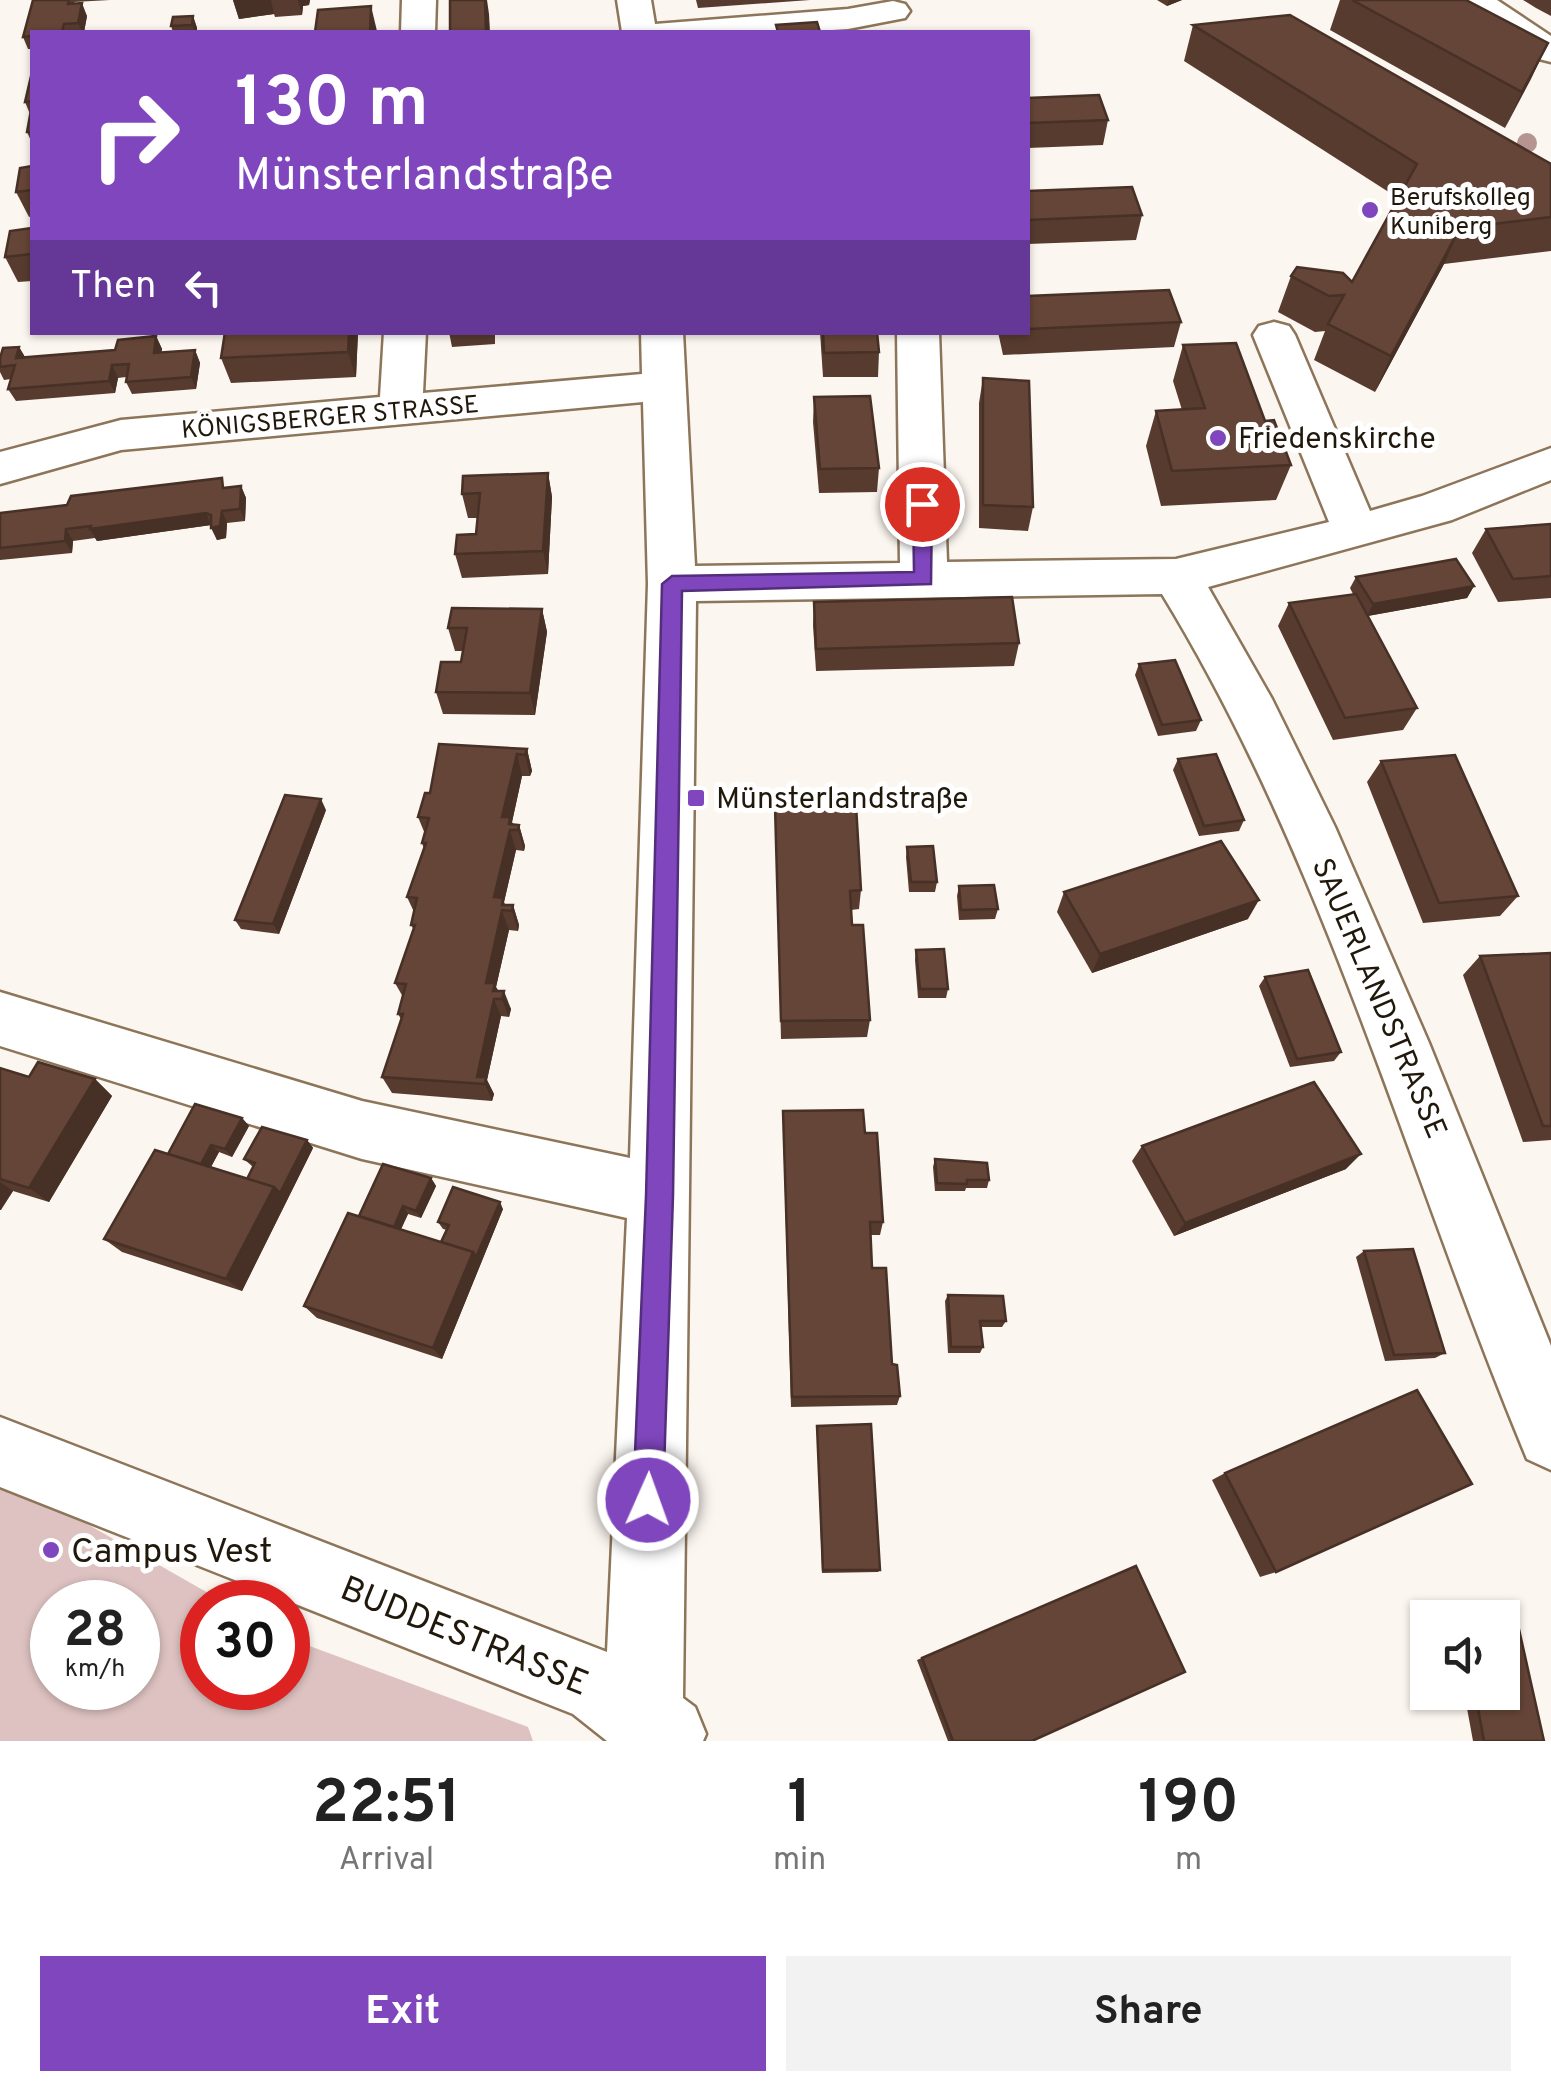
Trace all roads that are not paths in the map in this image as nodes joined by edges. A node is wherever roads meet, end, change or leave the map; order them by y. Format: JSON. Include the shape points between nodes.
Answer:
{"nodes":[{"id":1,"x":418,"y":0,"type":"edge"},
{"id":2,"x":634,"y":0,"type":"edge"},
{"id":3,"x":1475,"y":0,"type":"edge"},
{"id":4,"x":893,"y":11,"type":"dead end"},
{"id":5,"x":841,"y":18,"type":"edge"},
{"id":6,"x":418,"y":30,"type":"edge"},
{"id":7,"x":639,"y":30,"type":"edge"},
{"id":8,"x":690,"y":30,"type":"edge"},
{"id":9,"x":1551,"y":52,"type":"edge"},
{"id":10,"x":406,"y":335,"type":"edge"},
{"id":11,"x":662,"y":335,"type":"edge"},
{"id":12,"x":918,"y":335,"type":"edge"},
{"id":13,"x":1274,"y":335,"type":"dead end"},
{"id":14,"x":664,"y":386,"type":"junction"},
{"id":15,"x":401,"y":409,"type":"junction"},
{"id":16,"x":1551,"y":463,"type":"edge"},
{"id":17,"x":0,"y":468,"type":"edge"},
{"id":18,"x":1356,"y":531,"type":"junction"},
{"id":19,"x":1176,"y":576,"type":"junction"},
{"id":20,"x":924,"y":579,"type":"junction"},
{"id":21,"x":672,"y":584,"type":"junction"},
{"id":22,"x":0,"y":1019,"type":"edge"},
{"id":23,"x":660,"y":1196,"type":"junction"},
{"id":24,"x":1551,"y":1435,"type":"edge"},
{"id":25,"x":0,"y":1452,"type":"edge"},
{"id":26,"x":656,"y":1733,"type":"edge"}],
"edges":[{"from":1,"to":6,"type":"street"},
{"from":2,"to":7,"type":"street"},
{"from":3,"to":9,"type":"street"},
{"from":4,"to":5,"type":"street"},
{"from":5,"to":8,"type":"street"},
{"from":10,"to":15,"type":"street"},
{"from":11,"to":14,"type":"street"},
{"from":12,"to":20,"type":"street"},
{"from":13,"to":18,"type":"street"},
{"from":14,"to":15,"type":"street","name":"KÖNIGSBERGER STRASSE"},
{"from":14,"to":21,"type":"street"},
{"from":15,"to":17,"type":"street","name":"KÖNIGSBERGER STRASSE","via":[[121,435]]},
{"from":16,"to":18,"type":"street","via":[[1436,509]]},
{"from":18,"to":19,"type":"street"},
{"from":19,"to":20,"type":"street"},
{"from":19,"to":24,"type":"street","name":"SAUERLANDSTRASSE","via":[[1219,642],[1296,800],[1415,1076]]},
{"from":20,"to":21,"type":"street"},
{"from":21,"to":23,"type":"street"},
{"from":22,"to":23,"type":"street","via":[[362,1130]]},
{"from":23,"to":26,"type":"street","via":[[644,1615]]},
{"from":25,"to":26,"type":"street","name":"BUDDESTRASSE","via":[[598,1686]]}]}
